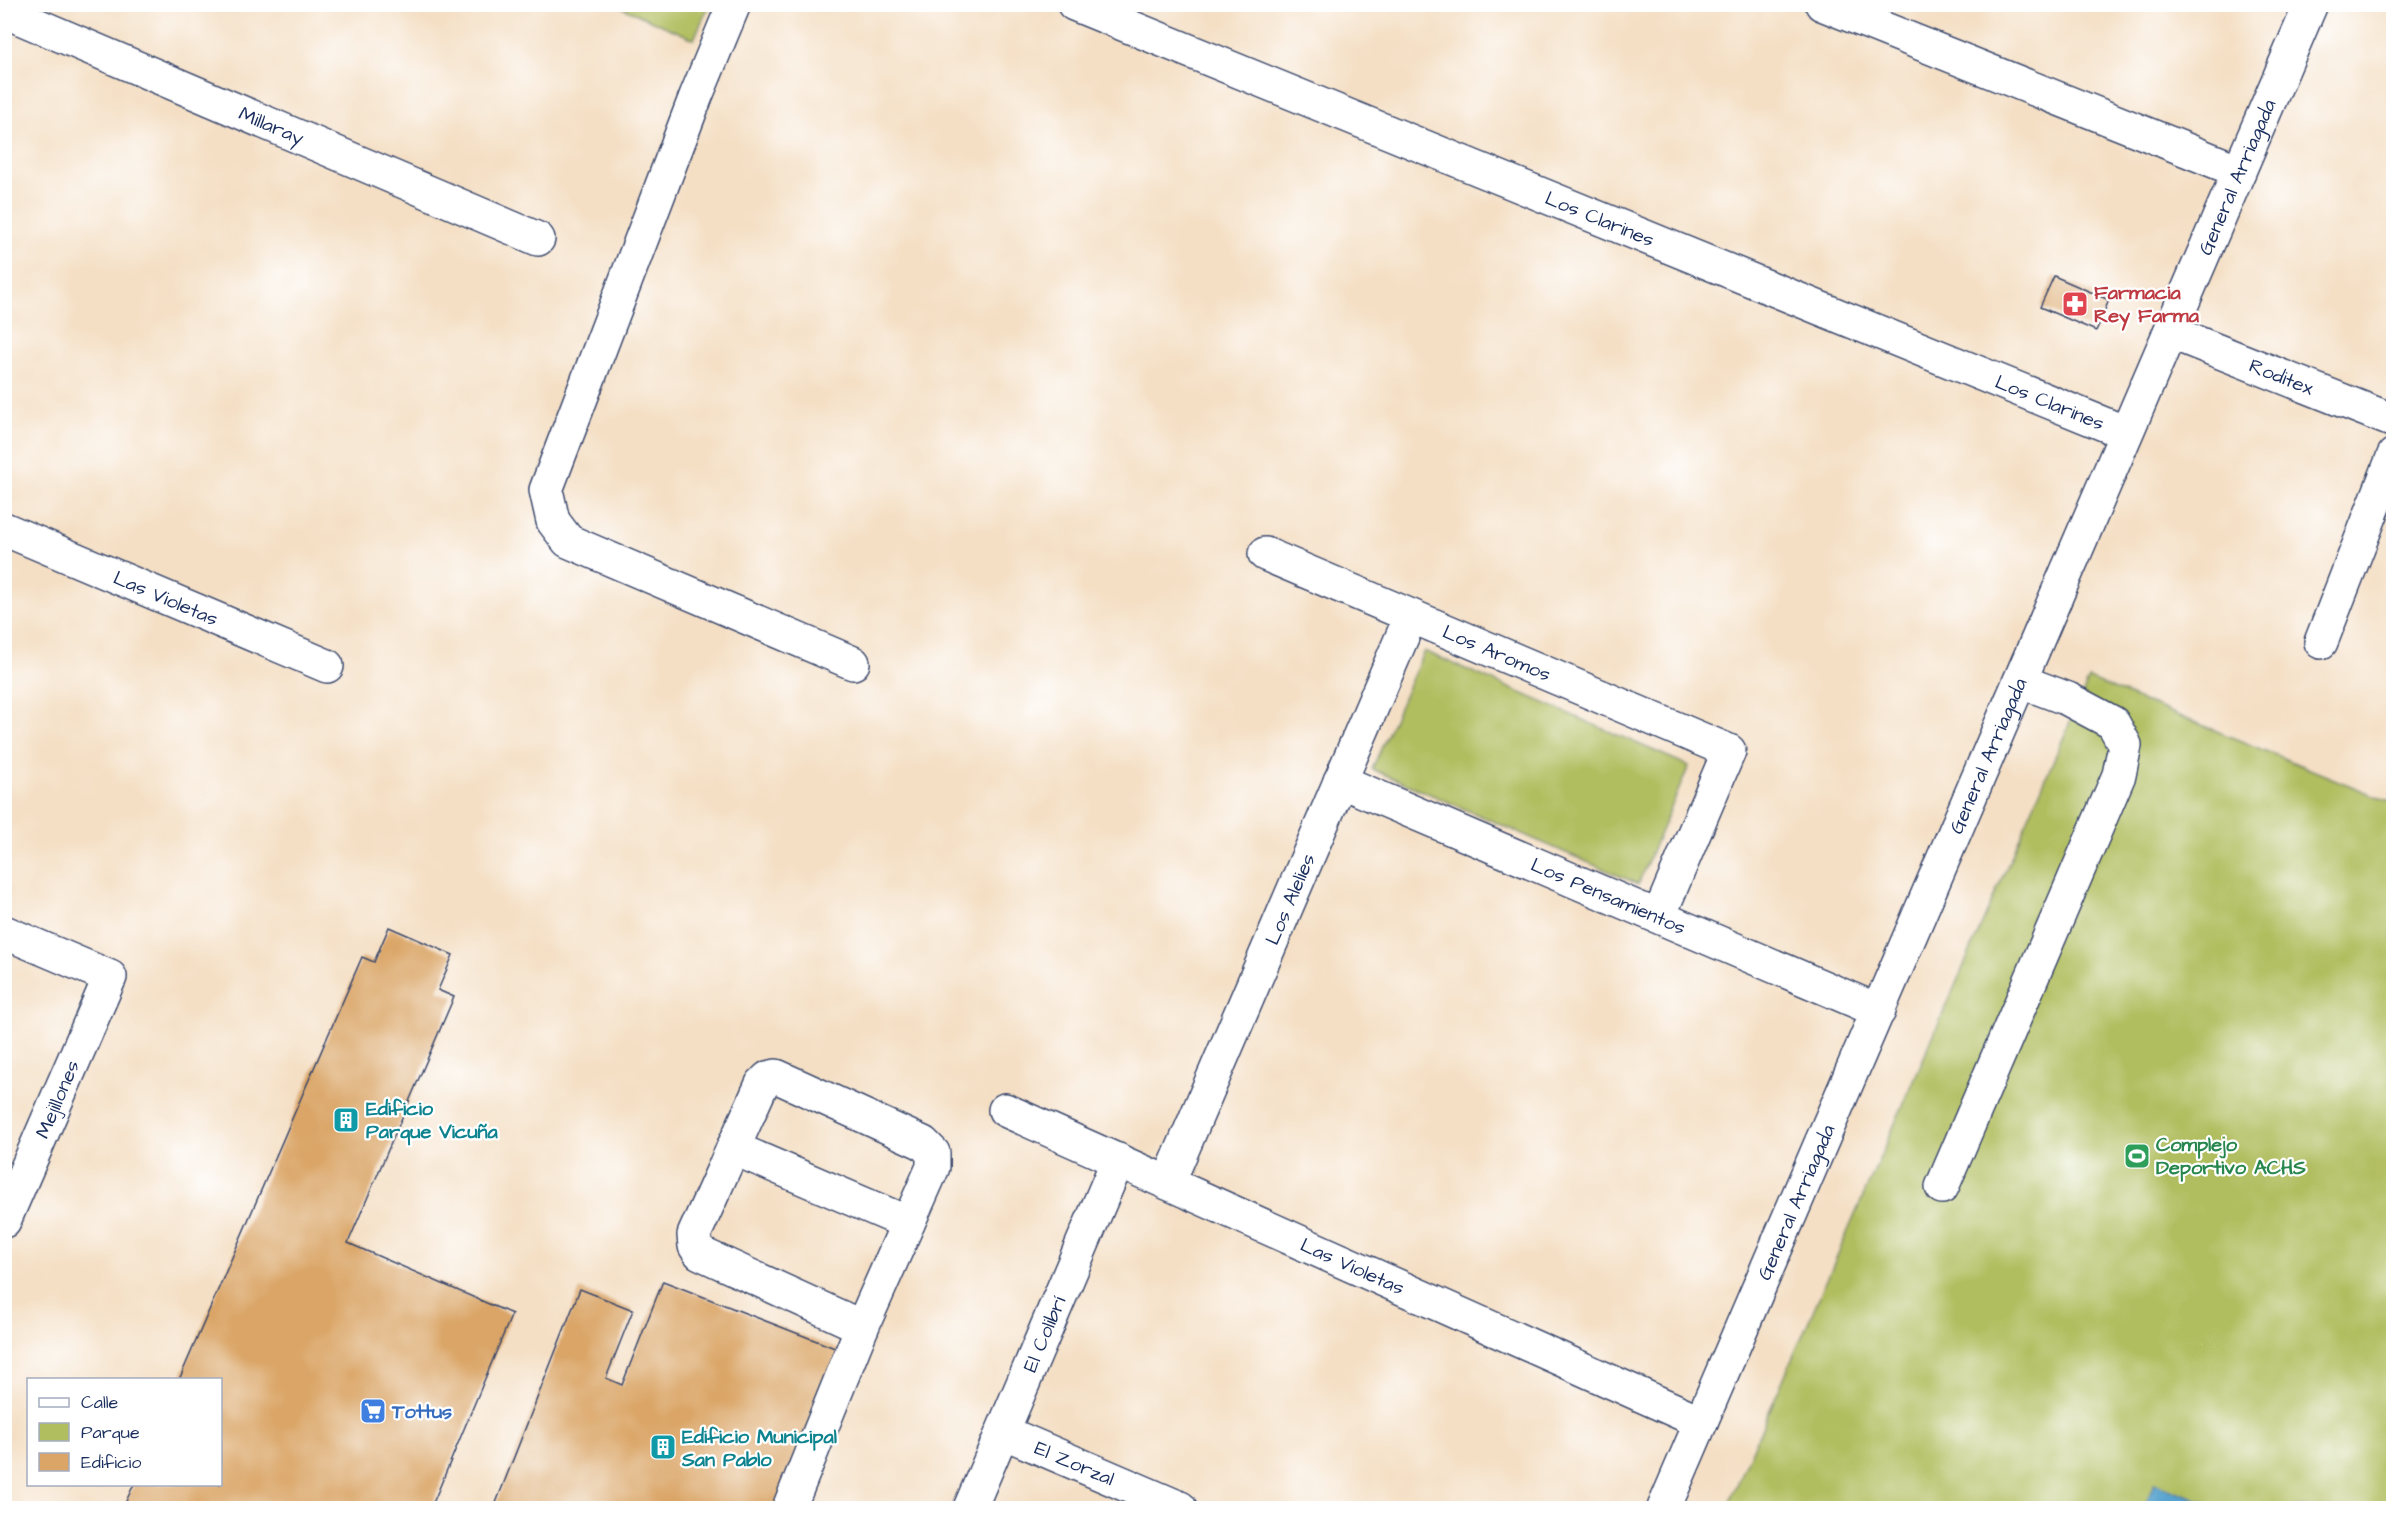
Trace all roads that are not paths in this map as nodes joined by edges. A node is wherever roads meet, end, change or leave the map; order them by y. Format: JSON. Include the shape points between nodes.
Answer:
{"nodes":[{"id":1,"x":734,"y":4,"type":"edge"},
{"id":2,"x":1074,"y":4,"type":"edge"},
{"id":3,"x":1822,"y":4,"type":"edge"},
{"id":4,"x":2311,"y":4,"type":"edge"},
{"id":5,"x":4,"y":11,"type":"edge"},
{"id":6,"x":2239,"y":171,"type":"junction"},
{"id":7,"x":538,"y":239,"type":"dead end"},
{"id":8,"x":2170,"y":332,"type":"junction"},
{"id":9,"x":2394,"y":421,"type":"edge"},
{"id":10,"x":2126,"y":433,"type":"junction"},
{"id":11,"x":2394,"y":455,"type":"edge"},
{"id":12,"x":4,"y":529,"type":"edge"},
{"id":13,"x":1265,"y":554,"type":"dead end"},
{"id":14,"x":1411,"y":616,"type":"junction"},
{"id":15,"x":2321,"y":642,"type":"dead end"},
{"id":16,"x":853,"y":663,"type":"dead end"},
{"id":17,"x":327,"y":666,"type":"dead end"},
{"id":18,"x":2020,"y":681,"type":"junction"},
{"id":19,"x":1340,"y":781,"type":"junction"},
{"id":20,"x":1659,"y":916,"type":"junction"},
{"id":21,"x":4,"y":932,"type":"edge"},
{"id":22,"x":1879,"y":1011,"type":"junction"},
{"id":23,"x":1005,"y":1110,"type":"dead end"},
{"id":24,"x":733,"y":1148,"type":"junction"},
{"id":25,"x":1118,"y":1160,"type":"junction"},
{"id":26,"x":1168,"y":1183,"type":"junction"},
{"id":27,"x":1942,"y":1187,"type":"dead end"},
{"id":28,"x":4,"y":1221,"type":"edge"},
{"id":29,"x":908,"y":1223,"type":"junction"},
{"id":30,"x":862,"y":1327,"type":"junction"},
{"id":31,"x":1701,"y":1422,"type":"junction"},
{"id":32,"x":1003,"y":1432,"type":"junction"},
{"id":33,"x":789,"y":1509,"type":"edge"},
{"id":34,"x":970,"y":1509,"type":"edge"},
{"id":35,"x":1180,"y":1509,"type":"edge"},
{"id":36,"x":1665,"y":1509,"type":"edge"}],
"edges":[{"from":1,"to":16,"type":"street","via":[[546,490],[553,521],[568,541]]},
{"from":2,"to":10,"type":"street","name":"Los Clarines"},
{"from":3,"to":6,"type":"street"},
{"from":4,"to":6,"type":"street","name":"General Arriagada"},
{"from":5,"to":7,"type":"street","name":"Millaray"},
{"from":6,"to":8,"type":"street","name":"General Arriagada"},
{"from":8,"to":9,"type":"street","name":"Roditex"},
{"from":8,"to":10,"type":"street","name":"General Arriagada"},
{"from":10,"to":18,"type":"street","name":"General Arriagada"},
{"from":11,"to":15,"type":"street"},
{"from":12,"to":17,"type":"street","name":"Las Violetas"},
{"from":13,"to":14,"type":"street","name":"Los Aromos"},
{"from":14,"to":19,"type":"street","name":"Los Alelies"},
{"from":14,"to":20,"type":"street","name":"Los Aromos","via":[[1730,752]]},
{"from":18,"to":22,"type":"street","name":"General Arriagada"},
{"from":18,"to":27,"type":"street","via":[[2068,699],[2113,723],[2125,745],[2119,776]]},
{"from":19,"to":20,"type":"street","name":"Los Pensamientos"},
{"from":19,"to":26,"type":"street","name":"Los Alelies"},
{"from":20,"to":22,"type":"street","name":"Los Pensamientos"},
{"from":21,"to":28,"type":"street","name":"Mejillones","via":[[110,977]]},
{"from":22,"to":31,"type":"street","name":"General Arriagada"},
{"from":23,"to":25,"type":"street","name":"Las Violetas"},
{"from":24,"to":29,"type":"street"},
{"from":24,"to":29,"type":"street","via":[[762,1084],[776,1076],[923,1143],[933,1153],[933,1167]]},
{"from":24,"to":30,"type":"street","via":[[694,1235],[700,1253]]},
{"from":25,"to":26,"type":"street","name":"Las Violetas"},
{"from":25,"to":32,"type":"street","name":"El Colibrí"},
{"from":26,"to":31,"type":"street","name":"Las Violetas"},
{"from":29,"to":30,"type":"street"},
{"from":30,"to":33,"type":"street"},
{"from":31,"to":36,"type":"street","name":"General Arriagada"},
{"from":32,"to":34,"type":"street","name":"El Colibrí"},
{"from":32,"to":35,"type":"street","name":"El Zorzal"}]}
